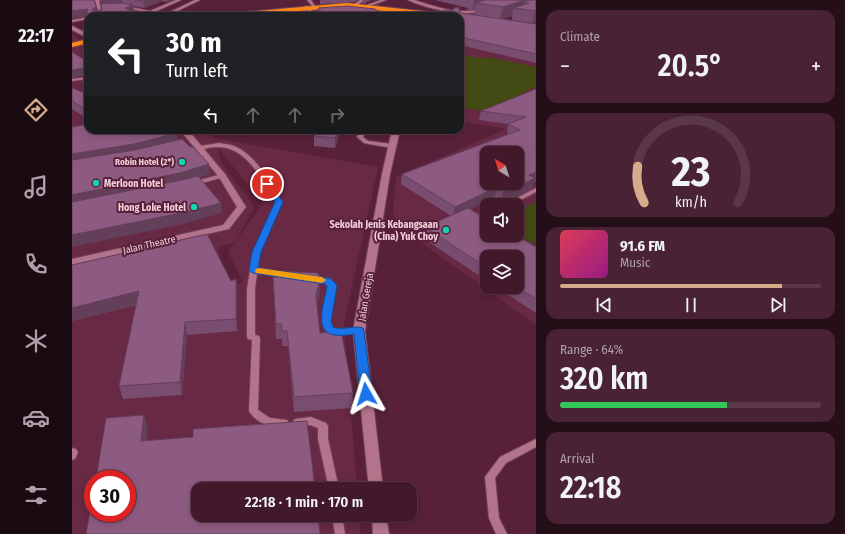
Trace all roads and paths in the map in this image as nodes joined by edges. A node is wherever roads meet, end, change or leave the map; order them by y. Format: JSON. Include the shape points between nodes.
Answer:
{"nodes":[{"id":1,"x":97,"y":0,"type":"edge"},
{"id":2,"x":178,"y":0,"type":"edge"},
{"id":3,"x":198,"y":0,"type":"edge"},
{"id":4,"x":309,"y":0,"type":"edge"},
{"id":5,"x":362,"y":0,"type":"edge"},
{"id":6,"x":384,"y":0,"type":"edge"},
{"id":7,"x":410,"y":0,"type":"edge"},
{"id":8,"x":425,"y":0,"type":"edge"},
{"id":9,"x":123,"y":6,"type":"edge"},
{"id":10,"x":315,"y":6,"type":"junction"},
{"id":11,"x":354,"y":6,"type":"junction"},
{"id":12,"x":366,"y":6,"type":"junction"},
{"id":13,"x":303,"y":7,"type":"junction"},
{"id":14,"x":107,"y":8,"type":"edge"},
{"id":15,"x":99,"y":9,"type":"junction"},
{"id":16,"x":485,"y":9,"type":"edge"},
{"id":17,"x":100,"y":12,"type":"edge"},
{"id":18,"x":151,"y":12,"type":"joint"},
{"id":19,"x":176,"y":12,"type":"edge"},
{"id":20,"x":258,"y":12,"type":"edge"},
{"id":21,"x":307,"y":12,"type":"edge"},
{"id":22,"x":310,"y":12,"type":"edge"},
{"id":23,"x":416,"y":12,"type":"edge"},
{"id":24,"x":457,"y":12,"type":"edge"},
{"id":25,"x":460,"y":12,"type":"edge"},
{"id":26,"x":470,"y":17,"type":"edge"},
{"id":27,"x":84,"y":19,"type":"edge"},
{"id":28,"x":72,"y":22,"type":"edge"},
{"id":29,"x":72,"y":28,"type":"edge"},
{"id":30,"x":84,"y":34,"type":"edge"},
{"id":31,"x":84,"y":43,"type":"edge"},
{"id":32,"x":72,"y":45,"type":"edge"},
{"id":33,"x":84,"y":78,"type":"edge"},
{"id":34,"x":72,"y":80,"type":"edge"},
{"id":35,"x":187,"y":134,"type":"edge"},
{"id":36,"x":362,"y":134,"type":"edge"},
{"id":37,"x":395,"y":134,"type":"edge"},
{"id":38,"x":194,"y":145,"type":"junction"},
{"id":39,"x":392,"y":146,"type":"junction"},
{"id":40,"x":222,"y":176,"type":"junction"},
{"id":41,"x":190,"y":185,"type":"edge"},
{"id":42,"x":536,"y":190,"type":"edge"},
{"id":43,"x":520,"y":198,"type":"edge"},
{"id":44,"x":72,"y":262,"type":"edge"},
{"id":45,"x":253,"y":270,"type":"junction"},
{"id":46,"x":291,"y":276,"type":"edge"},
{"id":47,"x":306,"y":278,"type":"edge"},
{"id":48,"x":359,"y":331,"type":"junction"},
{"id":49,"x":536,"y":443,"type":"edge"},
{"id":50,"x":332,"y":482,"type":"edge"},
{"id":51,"x":375,"y":482,"type":"edge"},
{"id":52,"x":338,"y":522,"type":"edge"},
{"id":53,"x":380,"y":522,"type":"edge"},
{"id":54,"x":340,"y":534,"type":"edge"},
{"id":55,"x":381,"y":534,"type":"edge"},
{"id":56,"x":502,"y":534,"type":"edge"}],
"edges":[{"from":1,"to":15,"type":"lane"},
{"from":2,"to":18,"type":"lane"},
{"from":3,"to":19,"type":"lane"},
{"from":4,"to":10,"type":"lane"},
{"from":5,"to":11,"type":"lane"},
{"from":6,"to":12,"type":"lane"},
{"from":7,"to":25,"type":"lane"},
{"from":8,"to":24,"type":"lane"},
{"from":9,"to":18,"type":"lane"},
{"from":10,"to":11,"type":"highway"},
{"from":10,"to":13,"type":"highway"},
{"from":11,"to":12,"type":"highway"},
{"from":12,"to":23,"type":"highway"},
{"from":13,"to":20,"type":"highway"},
{"from":13,"to":21,"type":"lane"},
{"from":13,"to":22,"type":"lane"},
{"from":14,"to":15,"type":"lane"},
{"from":15,"to":17,"type":"lane"},
{"from":16,"to":26,"type":"lane"},
{"from":27,"to":28,"type":"lane"},
{"from":29,"to":30,"type":"street"},
{"from":31,"to":32,"type":"highway"},
{"from":33,"to":34,"type":"lane"},
{"from":35,"to":38,"type":"street"},
{"from":36,"to":39,"type":"lane","via":[[360,138],[366,142]]},
{"from":37,"to":39,"type":"street","name":"Jalan Gereja"},
{"from":38,"to":40,"type":"street"},
{"from":38,"to":45,"type":"lane","via":[[228,146],[242,154],[253,162],[279,202],[257,252]]},
{"from":39,"to":48,"type":"street","name":"Jalan Gereja"},
{"from":40,"to":41,"type":"lane"},
{"from":40,"to":44,"type":"street","name":"Jalan Theatre","via":[[242,206],[226,227]]},
{"from":42,"to":43,"type":"lane"},
{"from":45,"to":46,"type":"lane"},
{"from":45,"to":50,"type":"lane","via":[[251,337],[256,338],[253,411],[262,420],[277,424],[311,421],[323,426],[323,439]]},
{"from":47,"to":48,"type":"lane","via":[[328,281],[332,286],[326,321],[329,329],[335,332]]},
{"from":48,"to":51,"type":"street","name":"Jalan Gereja"},
{"from":49,"to":56,"type":"lane","via":[[502,460],[490,477],[494,518]]},
{"from":52,"to":54,"type":"lane"},
{"from":53,"to":55,"type":"street"}]}
